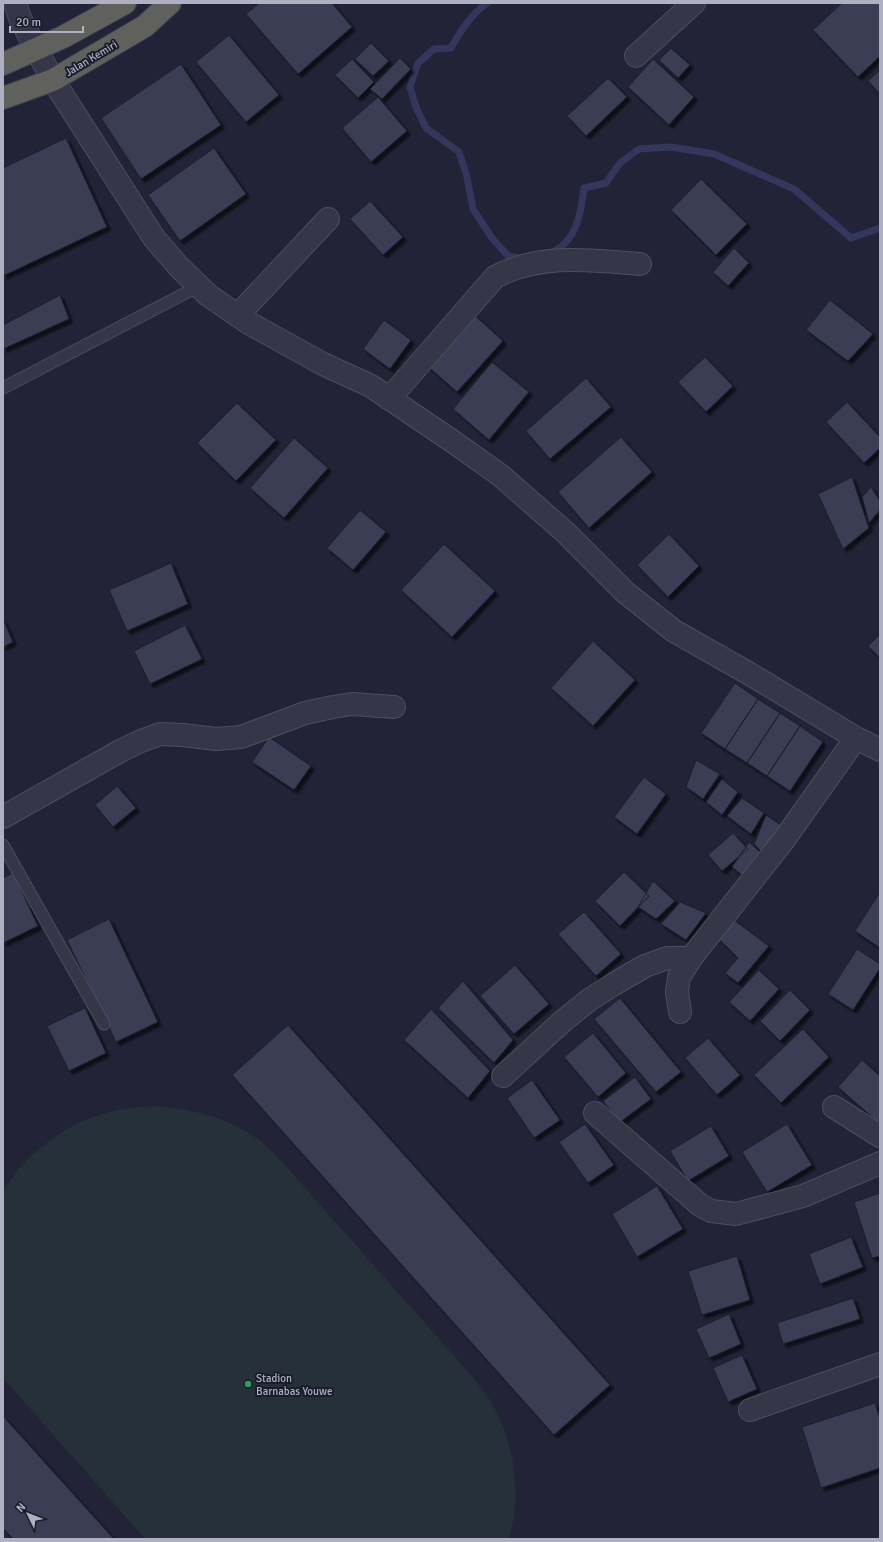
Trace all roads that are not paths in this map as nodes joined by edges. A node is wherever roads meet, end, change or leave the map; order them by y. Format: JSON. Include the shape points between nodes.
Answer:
{"nodes":[{"id":1,"x":15,"y":3,"type":"edge"},
{"id":2,"x":125,"y":3,"type":"edge"},
{"id":3,"x":170,"y":3,"type":"edge"},
{"id":4,"x":694,"y":3,"type":"edge"},
{"id":5,"x":36,"y":49,"type":"junction"},
{"id":6,"x":636,"y":56,"type":"dead end"},
{"id":7,"x":3,"y":64,"type":"edge"},
{"id":8,"x":54,"y":80,"type":"junction"},
{"id":9,"x":3,"y":98,"type":"edge"},
{"id":10,"x":328,"y":219,"type":"dead end"},
{"id":11,"x":640,"y":264,"type":"dead end"},
{"id":12,"x":199,"y":286,"type":"junction"},
{"id":13,"x":238,"y":315,"type":"junction"},
{"id":14,"x":3,"y":388,"type":"edge"},
{"id":15,"x":389,"y":398,"type":"junction"},
{"id":16,"x":394,"y":707,"type":"dead end"},
{"id":17,"x":856,"y":738,"type":"junction"},
{"id":18,"x":880,"y":750,"type":"edge"},
{"id":19,"x":3,"y":817,"type":"edge"},
{"id":20,"x":3,"y":845,"type":"edge"},
{"id":21,"x":691,"y":958,"type":"junction"},
{"id":22,"x":680,"y":1012,"type":"dead end"},
{"id":23,"x":104,"y":1024,"type":"dead end"},
{"id":24,"x":503,"y":1076,"type":"dead end"},
{"id":25,"x":834,"y":1107,"type":"dead end"},
{"id":26,"x":595,"y":1113,"type":"dead end"},
{"id":27,"x":880,"y":1136,"type":"edge"},
{"id":28,"x":880,"y":1163,"type":"edge"},
{"id":29,"x":880,"y":1364,"type":"edge"},
{"id":30,"x":750,"y":1410,"type":"dead end"}],
"edges":[{"from":1,"to":5,"type":"street"},
{"from":2,"to":5,"type":"highway"},
{"from":3,"to":8,"type":"highway","name":"Jalan Kemiri","via":[[145,26]]},
{"from":4,"to":6,"type":"street"},
{"from":5,"to":7,"type":"highway"},
{"from":5,"to":8,"type":"street"},
{"from":8,"to":9,"type":"highway","name":"Jalan Kemiri"},
{"from":8,"to":12,"type":"street","via":[[154,238]]},
{"from":10,"to":13,"type":"street"},
{"from":11,"to":15,"type":"street","via":[[568,259],[508,270],[495,277]]},
{"from":12,"to":13,"type":"street"},
{"from":12,"to":14,"type":"lane"},
{"from":13,"to":15,"type":"street"},
{"from":15,"to":17,"type":"street","via":[[500,475],[565,532],[626,593],[674,631]]},
{"from":16,"to":19,"type":"street","via":[[352,704],[333,707],[305,713],[241,737],[216,740],[160,734],[122,750]]},
{"from":17,"to":18,"type":"street"},
{"from":17,"to":21,"type":"street","via":[[783,841]]},
{"from":20,"to":23,"type":"lane"},
{"from":21,"to":22,"type":"street","via":[[679,977],[677,992]]},
{"from":21,"to":24,"type":"street","via":[[667,958],[645,966],[614,984],[563,1021]]},
{"from":25,"to":27,"type":"street"},
{"from":26,"to":28,"type":"street","via":[[700,1205],[711,1211],[736,1214],[803,1196]]},
{"from":29,"to":30,"type":"street"}]}
